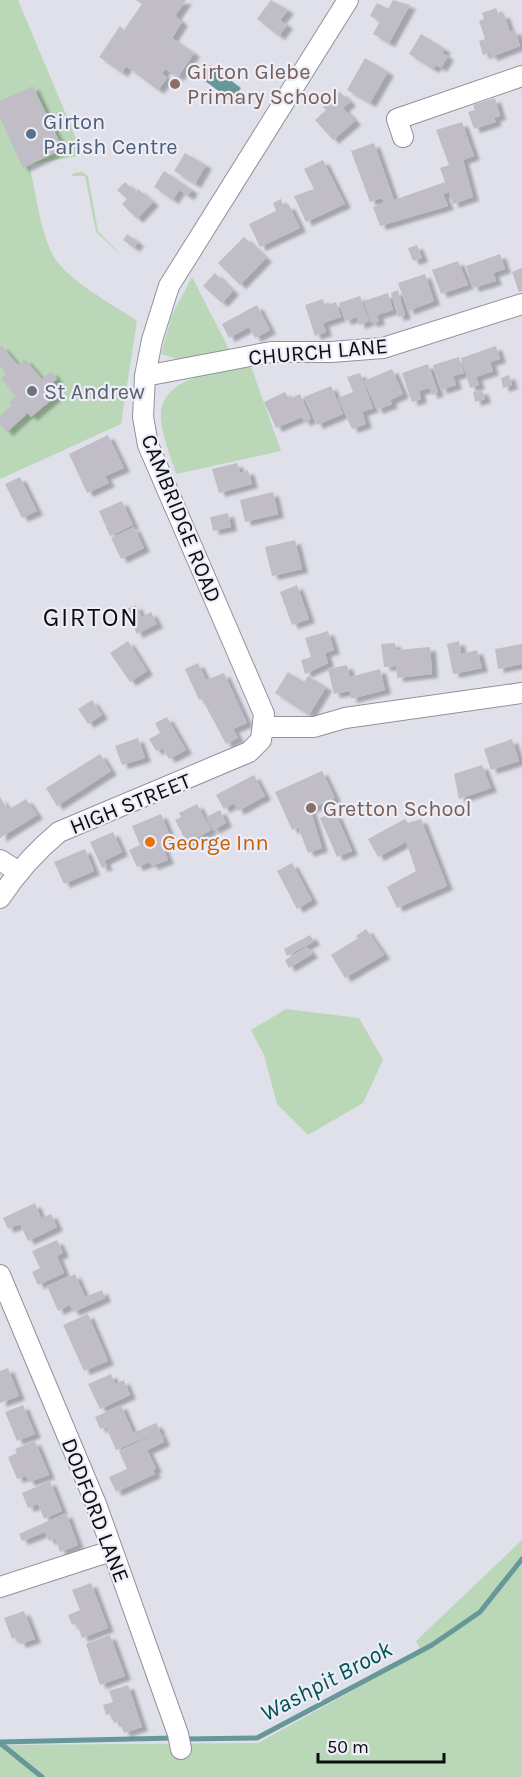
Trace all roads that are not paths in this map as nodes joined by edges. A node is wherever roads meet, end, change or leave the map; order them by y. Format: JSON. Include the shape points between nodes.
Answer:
{"nodes":[{"id":1,"x":348,"y":0,"type":"edge"},
{"id":2,"x":522,"y":76,"type":"edge"},
{"id":3,"x":403,"y":137,"type":"dead end"},
{"id":4,"x":522,"y":304,"type":"edge"},
{"id":5,"x":145,"y":376,"type":"junction"},
{"id":6,"x":522,"y":693,"type":"edge"},
{"id":7,"x":264,"y":727,"type":"junction"},
{"id":8,"x":0,"y":860,"type":"edge"},
{"id":9,"x":17,"y":871,"type":"junction"},
{"id":10,"x":0,"y":898,"type":"edge"},
{"id":11,"x":0,"y":1275,"type":"edge"},
{"id":12,"x":111,"y":1551,"type":"junction"},
{"id":13,"x":0,"y":1587,"type":"edge"},
{"id":14,"x":179,"y":1742,"type":"dead end"}],
"edges":[{"from":1,"to":5,"type":"street","name":"CAMBRIDGE ROAD","via":[[169,286]]},
{"from":2,"to":3,"type":"street","via":[[397,119]]},
{"from":4,"to":5,"type":"street","name":"CHURCH LANE","via":[[383,348],[271,352]]},
{"from":5,"to":7,"type":"street","name":"CAMBRIDGE ROAD","via":[[143,417],[148,445],[264,714]]},
{"from":6,"to":7,"type":"street","via":[[345,718],[314,727]]},
{"from":7,"to":9,"type":"street","name":"HIGH STREET","via":[[261,740],[249,752],[59,832]]},
{"from":8,"to":9,"type":"street"},
{"from":9,"to":10,"type":"street","name":"HIGH STREET"},
{"from":11,"to":12,"type":"street","name":"DODFORD LANE","via":[[96,1504]]},
{"from":12,"to":13,"type":"street"},
{"from":12,"to":14,"type":"street","name":"DODFORD LANE"}]}
